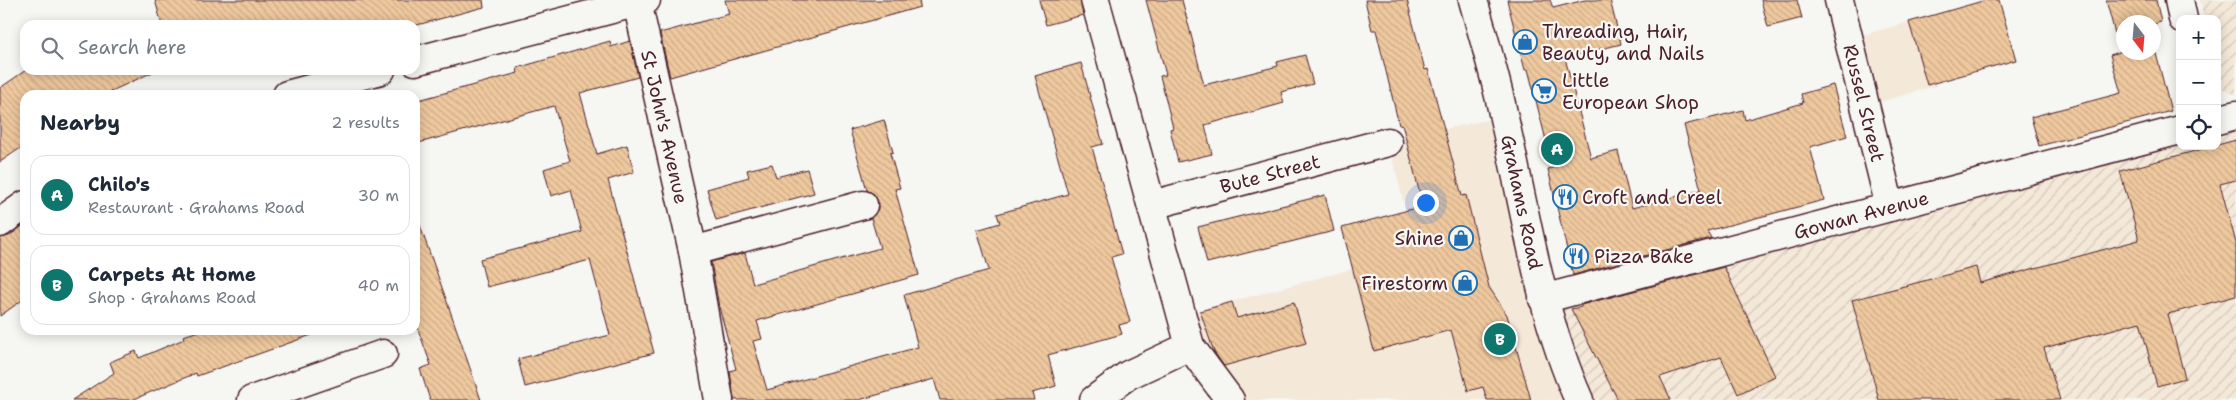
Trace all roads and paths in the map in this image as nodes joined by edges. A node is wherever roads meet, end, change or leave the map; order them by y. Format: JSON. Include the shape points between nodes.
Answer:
{"nodes":[{"id":1,"x":1095,"y":0,"type":"edge"},
{"id":2,"x":1474,"y":0,"type":"edge"},
{"id":3,"x":1839,"y":0,"type":"edge"},
{"id":4,"x":2179,"y":0,"type":"edge"},
{"id":5,"x":642,"y":1,"type":"edge"},
{"id":6,"x":2182,"y":15,"type":"edge"},
{"id":7,"x":420,"y":60,"type":"edge"},
{"id":8,"x":362,"y":75,"type":"edge"},
{"id":9,"x":306,"y":90,"type":"edge"},
{"id":10,"x":2236,"y":115,"type":"edge"},
{"id":11,"x":2221,"y":119,"type":"edge"},
{"id":12,"x":2176,"y":131,"type":"edge"},
{"id":13,"x":1388,"y":142,"type":"dead end"},
{"id":14,"x":1152,"y":204,"type":"junction"},
{"id":15,"x":862,"y":206,"type":"dead end"},
{"id":16,"x":1890,"y":207,"type":"junction"},
{"id":17,"x":20,"y":209,"type":"edge"},
{"id":18,"x":0,"y":223,"type":"edge"},
{"id":19,"x":693,"y":251,"type":"junction"},
{"id":20,"x":1543,"y":299,"type":"junction"},
{"id":21,"x":1190,"y":346,"type":"junction"},
{"id":22,"x":383,"y":354,"type":"dead end"},
{"id":23,"x":252,"y":400,"type":"edge"},
{"id":24,"x":719,"y":400,"type":"edge"},
{"id":25,"x":1094,"y":400,"type":"edge"},
{"id":26,"x":1230,"y":400,"type":"edge"},
{"id":27,"x":1579,"y":400,"type":"edge"}],
"edges":[{"from":1,"to":14,"type":"street"},
{"from":2,"to":20,"type":"street","name":"Grahams Road","via":[[1504,116]]},
{"from":3,"to":16,"type":"street","name":"Russel Street"},
{"from":4,"to":6,"type":"street"},
{"from":5,"to":7,"type":"street"},
{"from":5,"to":19,"type":"street","name":"St John's Avenue"},
{"from":8,"to":9,"type":"street"},
{"from":10,"to":11,"type":"street"},
{"from":12,"to":16,"type":"street","name":"Gowan Avenue"},
{"from":13,"to":14,"type":"street","name":"Bute Street"},
{"from":14,"to":21,"type":"street"},
{"from":15,"to":19,"type":"street"},
{"from":16,"to":20,"type":"street","name":"Gowan Avenue"},
{"from":17,"to":18,"type":"street"},
{"from":19,"to":24,"type":"street","name":"St John's Avenue"},
{"from":20,"to":27,"type":"street","name":"Grahams Road"},
{"from":21,"to":25,"type":"street","via":[[1128,375]]},
{"from":21,"to":26,"type":"street"},
{"from":22,"to":23,"type":"street"}]}
